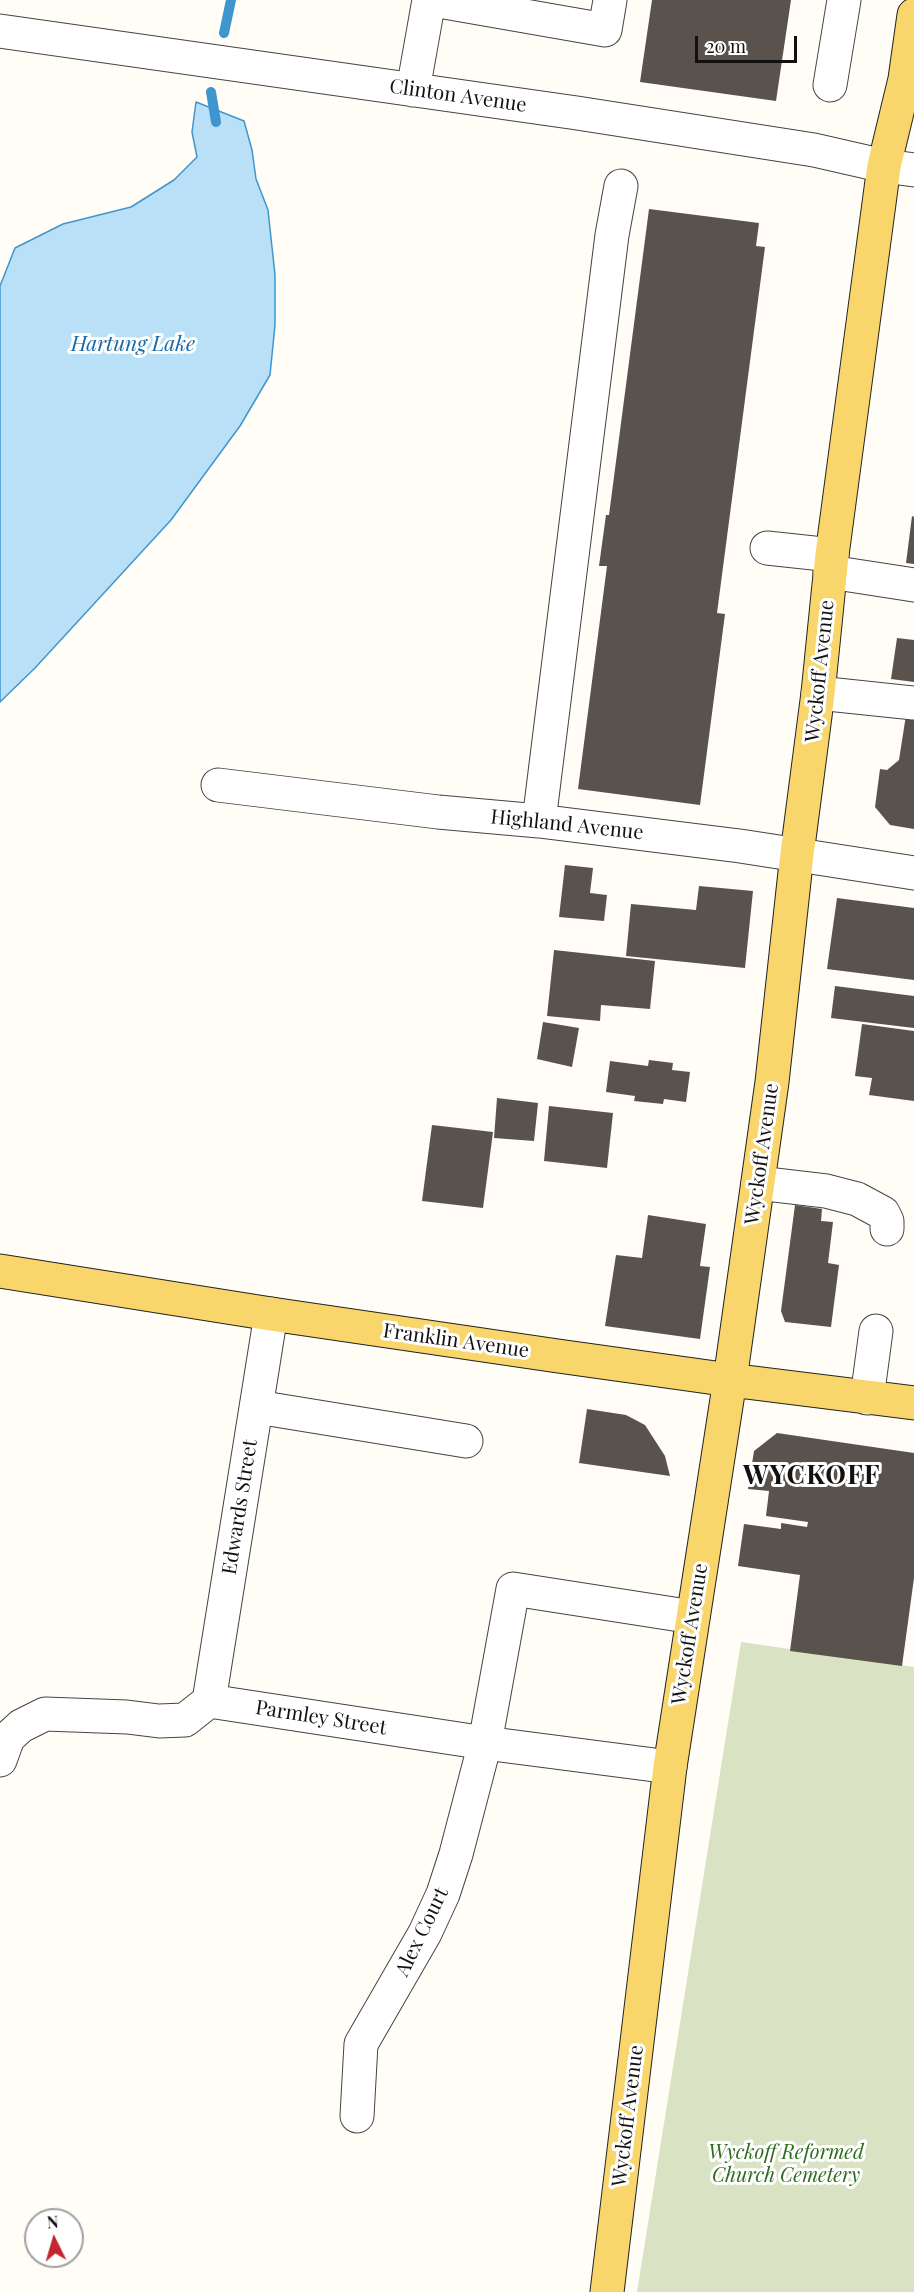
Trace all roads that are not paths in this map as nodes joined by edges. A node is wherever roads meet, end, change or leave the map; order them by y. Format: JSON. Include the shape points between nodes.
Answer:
{"nodes":[{"id":1,"x":431,"y":0,"type":"edge"},
{"id":2,"x":610,"y":0,"type":"edge"},
{"id":3,"x":844,"y":0,"type":"edge"},
{"id":4,"x":914,"y":15,"type":"edge"},
{"id":5,"x":0,"y":31,"type":"edge"},
{"id":6,"x":830,"y":85,"type":"dead end"},
{"id":7,"x":413,"y":90,"type":"junction"},
{"id":8,"x":899,"y":168,"type":"edge"},
{"id":9,"x":621,"y":186,"type":"dead end"},
{"id":10,"x":767,"y":548,"type":"dead end"},
{"id":11,"x":831,"y":564,"type":"junction"},
{"id":12,"x":914,"y":585,"type":"edge"},
{"id":13,"x":818,"y":693,"type":"junction"},
{"id":14,"x":914,"y":703,"type":"edge"},
{"id":15,"x":218,"y":785,"type":"dead end"},
{"id":16,"x":539,"y":821,"type":"junction"},
{"id":17,"x":797,"y":855,"type":"junction"},
{"id":18,"x":914,"y":873,"type":"edge"},
{"id":19,"x":758,"y":1183,"type":"junction"},
{"id":20,"x":887,"y":1229,"type":"dead end"},
{"id":21,"x":0,"y":1271,"type":"edge"},
{"id":22,"x":272,"y":1314,"type":"junction"},
{"id":23,"x":876,"y":1331,"type":"dead end"},
{"id":24,"x":730,"y":1380,"type":"junction"},
{"id":25,"x":867,"y":1398,"type":"junction"},
{"id":26,"x":914,"y":1403,"type":"edge"},
{"id":27,"x":257,"y":1407,"type":"junction"},
{"id":28,"x":465,"y":1441,"type":"dead end"},
{"id":29,"x":693,"y":1617,"type":"junction"},
{"id":30,"x":209,"y":1701,"type":"junction"},
{"id":31,"x":485,"y":1743,"type":"junction"},
{"id":32,"x":0,"y":1760,"type":"edge"},
{"id":33,"x":670,"y":1767,"type":"junction"},
{"id":34,"x":357,"y":2116,"type":"dead end"},
{"id":35,"x":607,"y":2292,"type":"edge"}],
"edges":[{"from":1,"to":2,"type":"street","via":[[605,30]]},
{"from":1,"to":7,"type":"street"},
{"from":3,"to":6,"type":"street"},
{"from":4,"to":8,"type":"main road","name":"Wyckoff Avenue"},
{"from":5,"to":7,"type":"street","name":"Clinton Avenue"},
{"from":7,"to":8,"type":"street","name":"Clinton Avenue","via":[[814,150]]},
{"from":8,"to":11,"type":"main road","name":"Wyckoff Avenue"},
{"from":9,"to":16,"type":"street"},
{"from":10,"to":11,"type":"street"},
{"from":11,"to":12,"type":"street"},
{"from":11,"to":13,"type":"main road","name":"Wyckoff Avenue"},
{"from":13,"to":14,"type":"street"},
{"from":13,"to":17,"type":"main road","name":"Wyckoff Avenue"},
{"from":15,"to":16,"type":"street","name":"Highland Avenue"},
{"from":16,"to":17,"type":"street","name":"Highland Avenue"},
{"from":17,"to":18,"type":"street","name":"Highland Avenue"},
{"from":17,"to":19,"type":"main road","name":"Wyckoff Avenue"},
{"from":19,"to":20,"type":"street","via":[[857,1199],[883,1213]]},
{"from":19,"to":24,"type":"main road","name":"Wyckoff Avenue"},
{"from":21,"to":22,"type":"main road","name":"Franklin Avenue"},
{"from":22,"to":24,"type":"main road","name":"Franklin Avenue"},
{"from":22,"to":27,"type":"street","name":"Edwards Street"},
{"from":23,"to":25,"type":"street"},
{"from":24,"to":25,"type":"main road","name":"Franklin Avenue"},
{"from":24,"to":29,"type":"main road","name":"Wyckoff Avenue"},
{"from":25,"to":26,"type":"main road","name":"Franklin Avenue"},
{"from":27,"to":28,"type":"street"},
{"from":27,"to":30,"type":"street","name":"Edwards Street"},
{"from":29,"to":31,"type":"street","name":"Alex Court","via":[[513,1589]]},
{"from":29,"to":33,"type":"main road","name":"Wyckoff Avenue"},
{"from":30,"to":31,"type":"street","name":"Parmley Street"},
{"from":30,"to":32,"type":"street","via":[[185,1720],[45,1714],[8,1738]]},
{"from":31,"to":33,"type":"street","name":"Parmley Street"},
{"from":31,"to":34,"type":"street","name":"Alex Court","via":[[443,1894],[426,1933],[361,2044]]},
{"from":33,"to":35,"type":"main road","name":"Wyckoff Avenue"}]}
